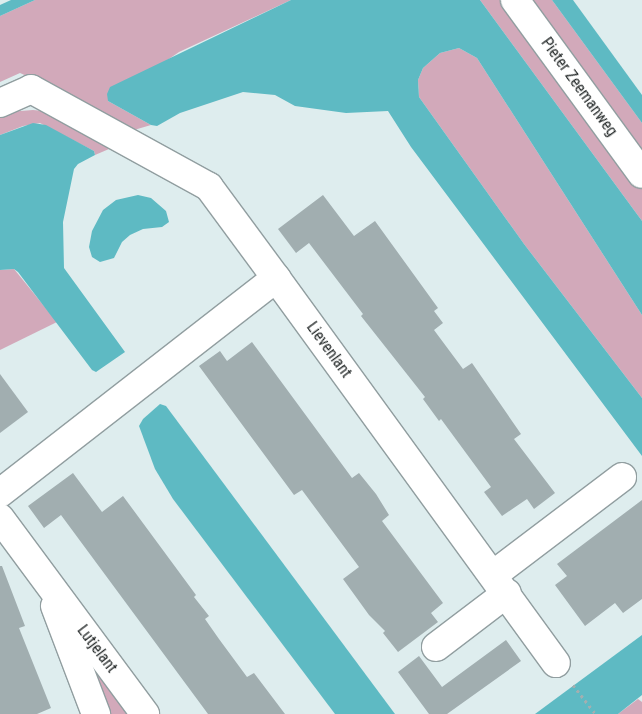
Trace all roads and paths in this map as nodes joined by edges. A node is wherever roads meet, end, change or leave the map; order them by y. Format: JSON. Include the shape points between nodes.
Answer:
{"nodes":[{"id":1,"x":515,"y":0,"type":"edge"},
{"id":2,"x":0,"y":103,"type":"edge"},
{"id":3,"x":642,"y":174,"type":"edge"},
{"id":4,"x":276,"y":278,"type":"junction"},
{"id":5,"x":622,"y":477,"type":"dead end"},
{"id":6,"x":0,"y":492,"type":"edge"},
{"id":7,"x":0,"y":518,"type":"edge"},
{"id":8,"x":48,"y":583,"type":"junction"},
{"id":9,"x":500,"y":584,"type":"junction"},
{"id":10,"x":436,"y":647,"type":"dead end"},
{"id":11,"x":556,"y":663,"type":"joint"},
{"id":12,"x":96,"y":714,"type":"edge"},
{"id":13,"x":146,"y":714,"type":"edge"},
{"id":14,"x":596,"y":714,"type":"edge"}],
"edges":[{"from":1,"to":3,"type":"street","name":"Pieter Zeemanweg"},
{"from":2,"to":4,"type":"street","name":"Lievenlant","via":[[31,89],[209,187]]},
{"from":4,"to":6,"type":"street"},
{"from":4,"to":9,"type":"street","name":"Lievenlant"},
{"from":5,"to":9,"type":"street"},
{"from":7,"to":8,"type":"street","name":"Lutjelant"},
{"from":8,"to":12,"type":"street","name":"Lutjelant"},
{"from":8,"to":13,"type":"street","name":"Lutjelant"},
{"from":9,"to":10,"type":"street"},
{"from":9,"to":11,"type":"street","name":"Lievenlant"},
{"from":11,"to":14,"type":"path"}]}
